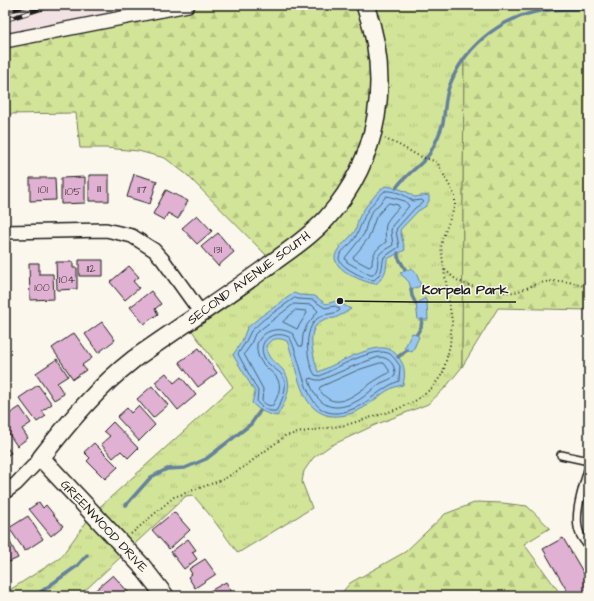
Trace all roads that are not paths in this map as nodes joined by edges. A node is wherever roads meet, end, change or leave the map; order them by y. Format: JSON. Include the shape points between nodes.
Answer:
{"nodes":[{"id":1,"x":188,"y":5,"type":"edge"},
{"id":2,"x":365,"y":5,"type":"edge"},
{"id":3,"x":5,"y":42,"type":"edge"},
{"id":4,"x":5,"y":232,"type":"edge"},
{"id":5,"x":201,"y":313,"type":"junction"},
{"id":6,"x":560,"y":454,"type":"dead end"},
{"id":7,"x":42,"y":458,"type":"junction"},
{"id":8,"x":589,"y":461,"type":"edge"},
{"id":9,"x":589,"y":466,"type":"edge"},
{"id":10,"x":5,"y":492,"type":"edge"},
{"id":11,"x":589,"y":548,"type":"edge"},
{"id":12,"x":165,"y":596,"type":"edge"}],
"edges":[{"from":1,"to":3,"type":"street"},
{"from":2,"to":5,"type":"street","name":"SECOND AVENUE SOUTH","via":[[377,48],[378,110],[358,173],[327,218],[292,249]]},
{"from":4,"to":5,"type":"street","via":[[106,230],[132,236],[154,250],[163,260]]},
{"from":5,"to":7,"type":"street","name":"SECOND AVENUE SOUTH","via":[[121,369],[77,414]]},
{"from":6,"to":8,"type":"lane"},
{"from":7,"to":10,"type":"street","name":"SECOND AVENUE SOUTH"},
{"from":7,"to":12,"type":"street","name":"GREENWOOD DRIVE","via":[[141,565]]},
{"from":9,"to":11,"type":"lane","via":[[578,521],[580,534]]}]}
